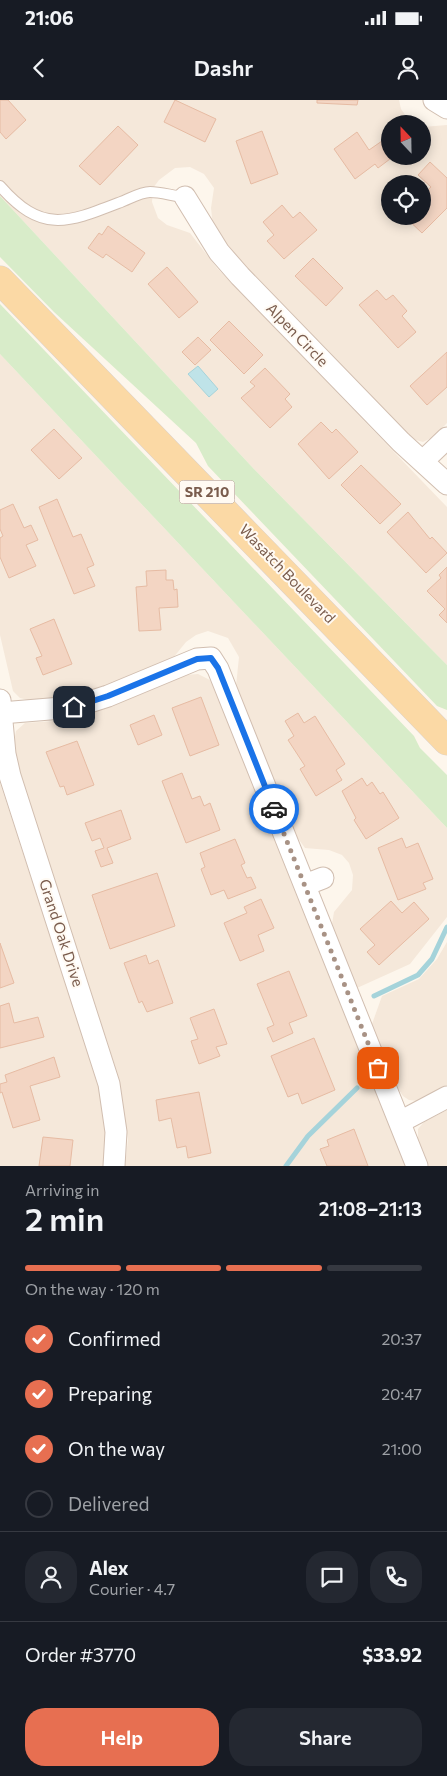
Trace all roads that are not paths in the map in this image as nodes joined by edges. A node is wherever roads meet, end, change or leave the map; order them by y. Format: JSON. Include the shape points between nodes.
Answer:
{"nodes":[{"id":1,"x":434,"y":100,"type":"edge"},
{"id":2,"x":447,"y":108,"type":"edge"},
{"id":3,"x":0,"y":186,"type":"edge"},
{"id":4,"x":184,"y":197,"type":"joint"},
{"id":5,"x":0,"y":280,"type":"edge"},
{"id":6,"x":447,"y":438,"type":"edge"},
{"id":7,"x":423,"y":461,"type":"junction"},
{"id":8,"x":447,"y":484,"type":"edge"},
{"id":9,"x":1,"y":706,"type":"edge"},
{"id":10,"x":447,"y":741,"type":"edge"},
{"id":11,"x":447,"y":1097,"type":"edge"},
{"id":12,"x":400,"y":1122,"type":"junction"},
{"id":13,"x":114,"y":1166,"type":"edge"},
{"id":14,"x":418,"y":1166,"type":"edge"}],
"edges":[{"from":1,"to":2,"type":"street"},
{"from":3,"to":4,"type":"lane","via":[[15,204],[38,217],[60,222],[148,192]]},
{"from":4,"to":7,"type":"street","name":"Alpen Circle","via":[[219,252],[240,276]]},
{"from":5,"to":10,"type":"main road","name":"Wasatch Boulevard","number":"SR 210"},
{"from":6,"to":7,"type":"street"},
{"from":7,"to":8,"type":"street","name":"Alpen Circle"},
{"from":9,"to":12,"type":"street","via":[[74,707],[197,659],[211,658],[314,882]]},
{"from":9,"to":13,"type":"street","name":"Grand Oak Drive","via":[[10,776],[109,1084],[116,1132]]},
{"from":11,"to":12,"type":"street"},
{"from":12,"to":14,"type":"street"}]}
